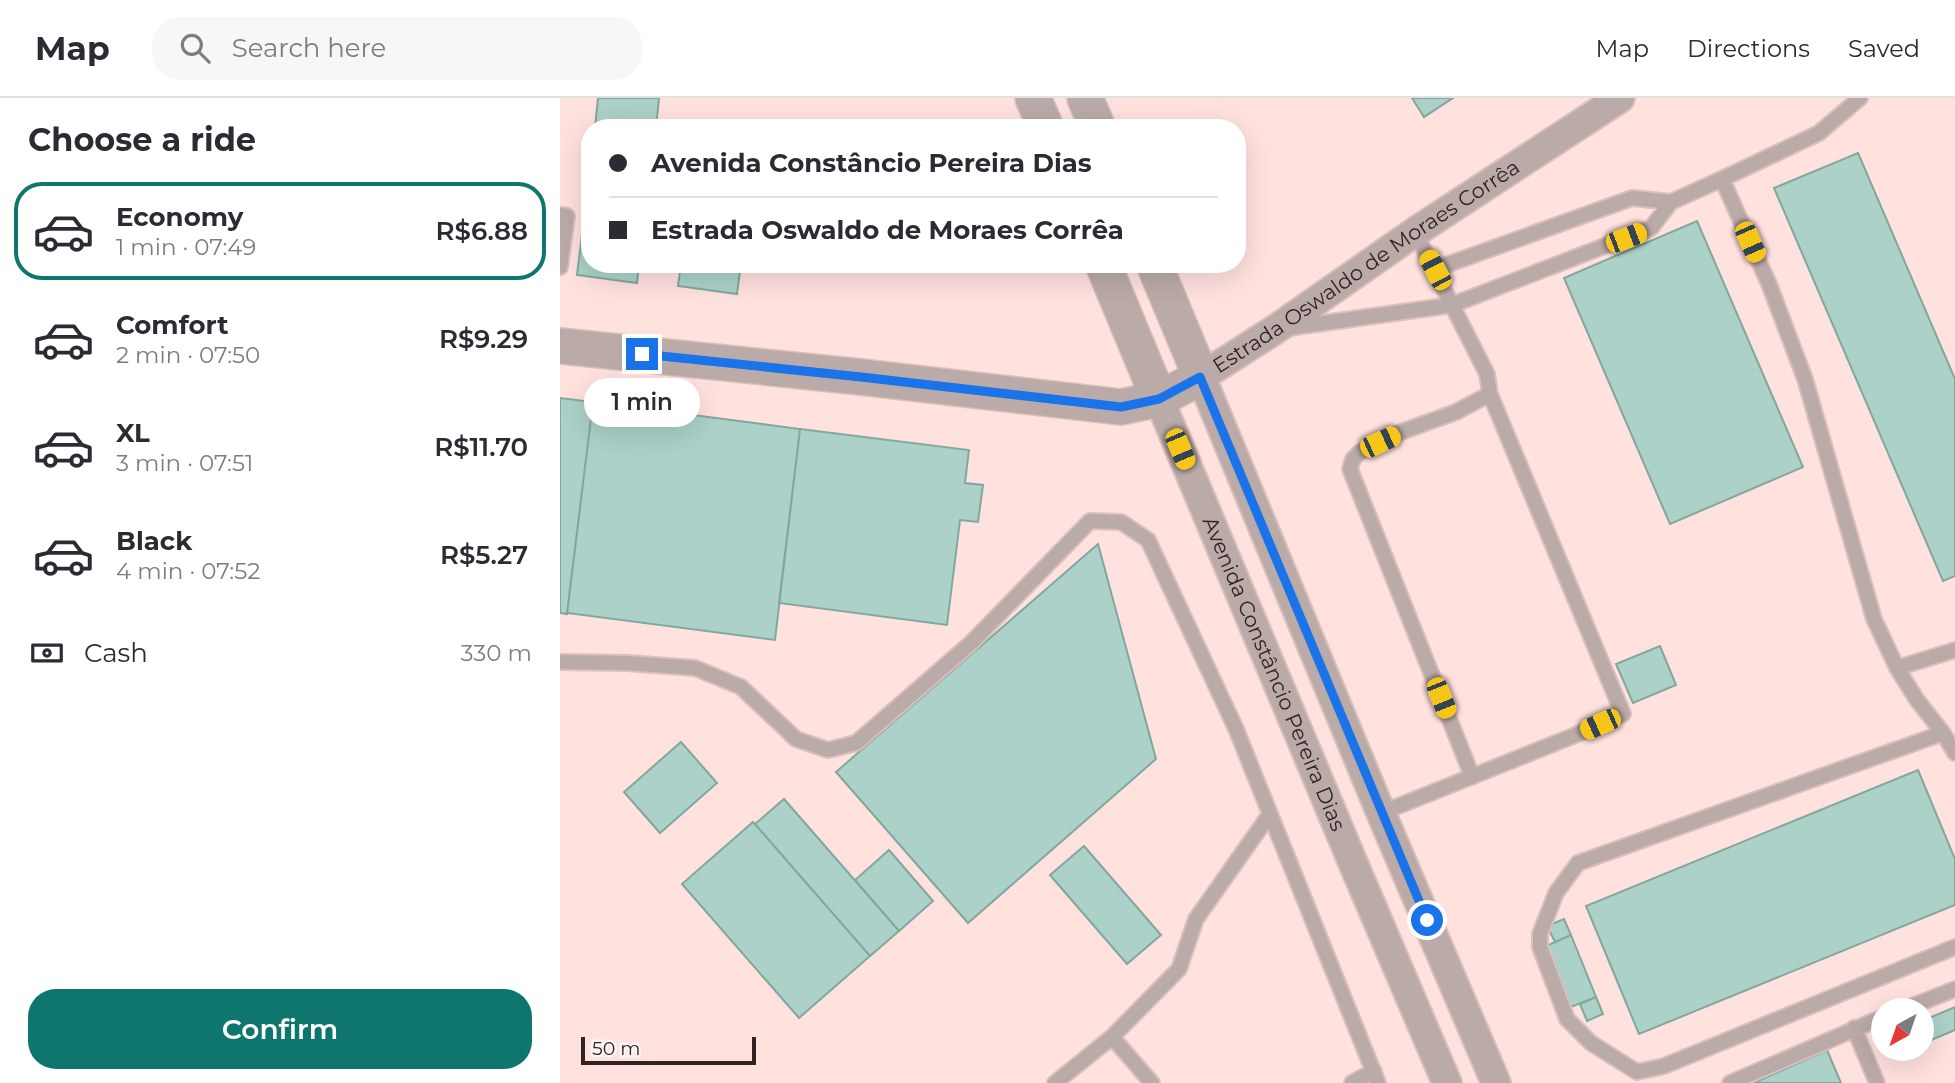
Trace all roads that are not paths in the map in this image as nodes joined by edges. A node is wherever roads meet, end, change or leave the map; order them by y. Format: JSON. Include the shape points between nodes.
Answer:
{"nodes":[{"id":1,"x":1033,"y":98,"type":"edge"},
{"id":2,"x":1620,"y":98,"type":"edge"},
{"id":3,"x":1860,"y":98,"type":"edge"},
{"id":4,"x":1042,"y":119,"type":"edge"},
{"id":5,"x":1721,"y":179,"type":"junction"},
{"id":6,"x":1671,"y":202,"type":"junction"},
{"id":7,"x":560,"y":215,"type":"edge"},
{"id":8,"x":1415,"y":232,"type":"junction"},
{"id":9,"x":560,"y":267,"type":"edge"},
{"id":10,"x":1435,"y":270,"type":"junction"},
{"id":11,"x":1107,"y":273,"type":"edge"},
{"id":12,"x":1158,"y":273,"type":"edge"},
{"id":13,"x":1452,"y":305,"type":"junction"},
{"id":14,"x":1276,"y":329,"type":"junction"},
{"id":15,"x":560,"y":346,"type":"edge"},
{"id":16,"x":1200,"y":377,"type":"junction"},
{"id":17,"x":1490,"y":394,"type":"junction"},
{"id":18,"x":1159,"y":399,"type":"junction"},
{"id":19,"x":1955,"y":650,"type":"edge"},
{"id":20,"x":560,"y":662,"type":"edge"},
{"id":21,"x":1897,"y":668,"type":"junction"},
{"id":22,"x":1943,"y":733,"type":"junction"},
{"id":23,"x":1955,"y":752,"type":"edge"},
{"id":24,"x":1472,"y":776,"type":"junction"},
{"id":25,"x":1381,"y":813,"type":"junction"},
{"id":26,"x":1270,"y":814,"type":"junction"},
{"id":27,"x":1398,"y":852,"type":"junction"},
{"id":28,"x":1356,"y":870,"type":"junction"},
{"id":29,"x":1955,"y":947,"type":"edge"},
{"id":30,"x":1955,"y":989,"type":"edge"},
{"id":31,"x":1932,"y":998,"type":"edge"},
{"id":32,"x":1871,"y":1022,"type":"edge"},
{"id":33,"x":1854,"y":1028,"type":"junction"},
{"id":34,"x":1112,"y":1037,"type":"junction"},
{"id":35,"x":1376,"y":1077,"type":"edge"},
{"id":36,"x":1055,"y":1083,"type":"edge"},
{"id":37,"x":1152,"y":1083,"type":"edge"},
{"id":38,"x":1352,"y":1083,"type":"edge"},
{"id":39,"x":1447,"y":1083,"type":"edge"},
{"id":40,"x":1496,"y":1083,"type":"edge"},
{"id":41,"x":1730,"y":1083,"type":"edge"},
{"id":42,"x":1877,"y":1083,"type":"edge"}],
"edges":[{"from":1,"to":4,"type":"street"},
{"from":2,"to":8,"type":"street","name":"Estrada Oswaldo de Moraes Corrêa"},
{"from":3,"to":5,"type":"lane","via":[[1819,133]]},
{"from":5,"to":6,"type":"lane"},
{"from":5,"to":21,"type":"lane","via":[[1769,284],[1805,379],[1874,619]]},
{"from":6,"to":10,"type":"lane","via":[[1632,198]]},
{"from":6,"to":13,"type":"lane","via":[[1651,228]]},
{"from":7,"to":9,"type":"lane","via":[[567,216]]},
{"from":8,"to":10,"type":"lane"},
{"from":8,"to":14,"type":"street","name":"Estrada Oswaldo de Moraes Corrêa"},
{"from":10,"to":13,"type":"lane"},
{"from":11,"to":18,"type":"street","name":"Avenida Constâncio Pereira Dias"},
{"from":12,"to":16,"type":"street"},
{"from":13,"to":14,"type":"lane"},
{"from":13,"to":17,"type":"lane","via":[[1486,374]]},
{"from":14,"to":16,"type":"street","name":"Estrada Oswaldo de Moraes Corrêa"},
{"from":15,"to":18,"type":"street","name":"Estrada Oswaldo de Moraes Corrêa","via":[[1121,407]]},
{"from":16,"to":18,"type":"street","name":"Estrada Oswaldo de Moraes Corrêa"},
{"from":16,"to":25,"type":"street"},
{"from":17,"to":24,"type":"lane","via":[[1360,452],[1350,470]]},
{"from":17,"to":24,"type":"lane","via":[[1623,714]]},
{"from":18,"to":28,"type":"street","name":"Avenida Constâncio Pereira Dias"},
{"from":19,"to":21,"type":"lane"},
{"from":20,"to":26,"type":"lane","via":[[695,668],[741,687],[796,739],[828,750],[856,743],[971,643],[1090,521],[1121,522],[1148,540],[1236,729]]},
{"from":21,"to":22,"type":"lane"},
{"from":22,"to":23,"type":"lane"},
{"from":22,"to":29,"type":"lane","via":[[1578,863],[1556,893],[1540,934],[1540,947],[1567,1019],[1591,1043],[1637,1072],[1664,1066]]},
{"from":24,"to":25,"type":"lane"},
{"from":25,"to":27,"type":"street"},
{"from":26,"to":34,"type":"lane","via":[[1196,919],[1179,969]]},
{"from":26,"to":35,"type":"lane"},
{"from":27,"to":28,"type":"street"},
{"from":27,"to":40,"type":"street"},
{"from":28,"to":39,"type":"street","name":"Avenida Constâncio Pereira Dias"},
{"from":30,"to":31,"type":"lane"},
{"from":32,"to":33,"type":"lane"},
{"from":33,"to":41,"type":"lane"},
{"from":33,"to":42,"type":"lane"},
{"from":34,"to":36,"type":"lane"},
{"from":34,"to":37,"type":"lane"},
{"from":35,"to":38,"type":"lane"}]}
